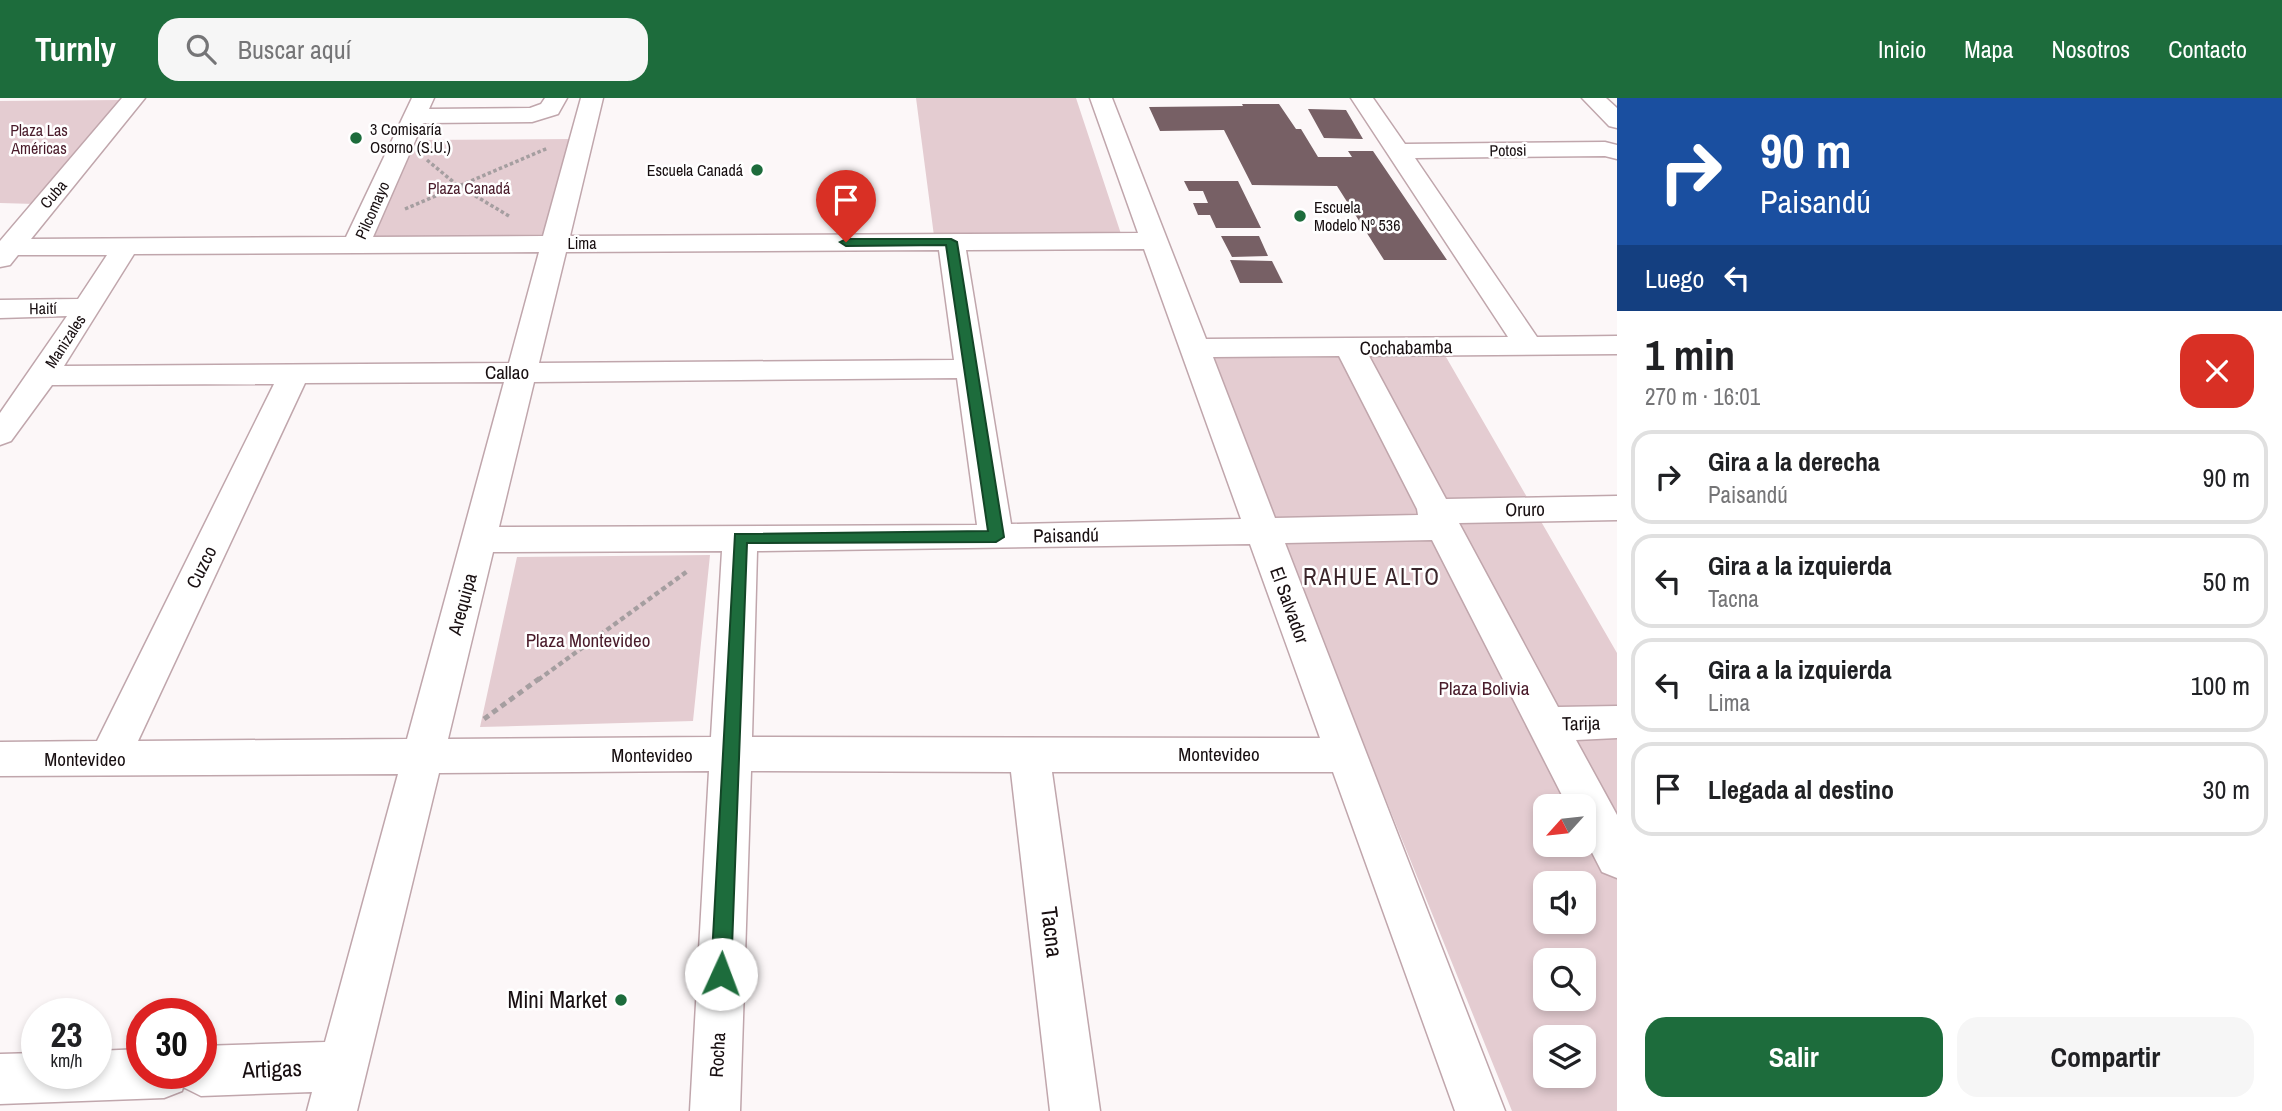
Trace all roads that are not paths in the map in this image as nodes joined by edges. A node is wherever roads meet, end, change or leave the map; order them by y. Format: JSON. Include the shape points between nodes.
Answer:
{"nodes":[{"id":1,"x":134,"y":98,"type":"edge"},
{"id":2,"x":556,"y":98,"type":"edge"},
{"id":3,"x":592,"y":98,"type":"edge"},
{"id":4,"x":1101,"y":98,"type":"edge"},
{"id":5,"x":1362,"y":98,"type":"edge"},
{"id":6,"x":1593,"y":98,"type":"edge"},
{"id":7,"x":418,"y":107,"type":"edge"},
{"id":8,"x":1617,"y":121,"type":"edge"},
{"id":9,"x":1398,"y":151,"type":"junction"},
{"id":10,"x":1613,"y":154,"type":"edge"},
{"id":11,"x":359,"y":237,"type":"junction"},
{"id":12,"x":1155,"y":241,"type":"junction"},
{"id":13,"x":951,"y":242,"type":"junction"},
{"id":14,"x":555,"y":243,"type":"junction"},
{"id":15,"x":126,"y":246,"type":"junction"},
{"id":16,"x":5,"y":253,"type":"edge"},
{"id":17,"x":87,"y":307,"type":"junction"},
{"id":18,"x":0,"y":309,"type":"edge"},
{"id":19,"x":1617,"y":345,"type":"edge"},
{"id":20,"x":1529,"y":346,"type":"junction"},
{"id":21,"x":1349,"y":347,"type":"junction"},
{"id":22,"x":1195,"y":348,"type":"junction"},
{"id":23,"x":971,"y":369,"type":"junction"},
{"id":24,"x":522,"y":372,"type":"junction"},
{"id":25,"x":294,"y":374,"type":"junction"},
{"id":26,"x":43,"y":376,"type":"junction"},
{"id":27,"x":0,"y":433,"type":"edge"},
{"id":28,"x":1617,"y":508,"type":"edge"},
{"id":29,"x":1438,"y":519,"type":"junction"},
{"id":30,"x":1264,"y":532,"type":"junction"},
{"id":31,"x":740,"y":537,"type":"junction"},
{"id":32,"x":996,"y":537,"type":"junction"},
{"id":33,"x":479,"y":540,"type":"junction"},
{"id":34,"x":1617,"y":722,"type":"edge"},
{"id":35,"x":1546,"y":724,"type":"junction"},
{"id":36,"x":731,"y":754,"type":"junction"},
{"id":37,"x":1029,"y":754,"type":"junction"},
{"id":38,"x":1347,"y":755,"type":"junction"},
{"id":39,"x":423,"y":756,"type":"junction"},
{"id":40,"x":0,"y":759,"type":"edge"},
{"id":41,"x":108,"y":760,"type":"junction"},
{"id":42,"x":1617,"y":858,"type":"edge"},
{"id":43,"x":126,"y":1074,"type":"edge"},
{"id":44,"x":217,"y":1074,"type":"edge"},
{"id":45,"x":0,"y":1079,"type":"edge"},
{"id":46,"x":338,"y":1089,"type":"edge"},
{"id":47,"x":715,"y":1111,"type":"edge"},
{"id":48,"x":1075,"y":1111,"type":"edge"},
{"id":49,"x":1480,"y":1111,"type":"edge"}],
"edges":[{"from":1,"to":16,"type":"street","name":"Cuba","via":[[24,213]]},
{"from":2,"to":7,"type":"street","via":[[550,109],[532,115]]},
{"from":3,"to":14,"type":"street","name":"Arequipa"},
{"from":4,"to":12,"type":"street","name":"El Salvador"},
{"from":5,"to":9,"type":"street"},
{"from":6,"to":8,"type":"street"},
{"from":7,"to":11,"type":"street","name":"Pilcomayo"},
{"from":9,"to":10,"type":"street","name":"Potosi"},
{"from":9,"to":20,"type":"street"},
{"from":11,"to":14,"type":"street","name":"Lima"},
{"from":11,"to":15,"type":"street","name":"Lima"},
{"from":12,"to":13,"type":"street","name":"Lima"},
{"from":12,"to":22,"type":"street","name":"El Salvador"},
{"from":13,"to":14,"type":"street","name":"Lima"},
{"from":13,"to":23,"type":"street"},
{"from":14,"to":24,"type":"street","name":"Arequipa"},
{"from":15,"to":16,"type":"street","name":"Lima"},
{"from":15,"to":17,"type":"street","name":"Manizales"},
{"from":17,"to":18,"type":"street","name":"Haití"},
{"from":17,"to":26,"type":"street","name":"Manizales"},
{"from":19,"to":20,"type":"street","name":"Cochabamba"},
{"from":20,"to":21,"type":"street","name":"Cochabamba"},
{"from":21,"to":22,"type":"street","name":"Cochabamba"},
{"from":21,"to":29,"type":"street"},
{"from":22,"to":30,"type":"street","name":"El Salvador"},
{"from":23,"to":24,"type":"street","name":"Callao"},
{"from":23,"to":32,"type":"street"},
{"from":24,"to":25,"type":"street","name":"Callao"},
{"from":24,"to":33,"type":"street","name":"Arequipa"},
{"from":25,"to":26,"type":"street","name":"Callao"},
{"from":25,"to":41,"type":"street","name":"Cuzco"},
{"from":26,"to":27,"type":"street","name":"Manizales"},
{"from":28,"to":29,"type":"street","name":"Oruro"},
{"from":29,"to":30,"type":"street","name":"Paisandú"},
{"from":29,"to":35,"type":"street"},
{"from":30,"to":32,"type":"street","name":"Paisandú"},
{"from":30,"to":38,"type":"street","name":"El Salvador"},
{"from":31,"to":32,"type":"street","name":"Paisandú"},
{"from":31,"to":33,"type":"street","name":"Paisandú"},
{"from":31,"to":36,"type":"street","name":"Rocha"},
{"from":33,"to":39,"type":"street","name":"Arequipa"},
{"from":34,"to":35,"type":"street","name":"Tarija"},
{"from":35,"to":42,"type":"street"},
{"from":36,"to":37,"type":"street","name":"Montevideo"},
{"from":36,"to":39,"type":"street","name":"Montevideo"},
{"from":36,"to":47,"type":"street","name":"Rocha"},
{"from":37,"to":38,"type":"street","name":"Montevideo"},
{"from":37,"to":48,"type":"street","name":"Tacna"},
{"from":38,"to":49,"type":"street","name":"El Salvador"},
{"from":39,"to":41,"type":"street","name":"Montevideo"},
{"from":39,"to":46,"type":"street","name":"Arequipa"},
{"from":40,"to":41,"type":"street","name":"Montevideo"},
{"from":43,"to":45,"type":"street"},
{"from":44,"to":46,"type":"street","name":"Artigas"}]}
